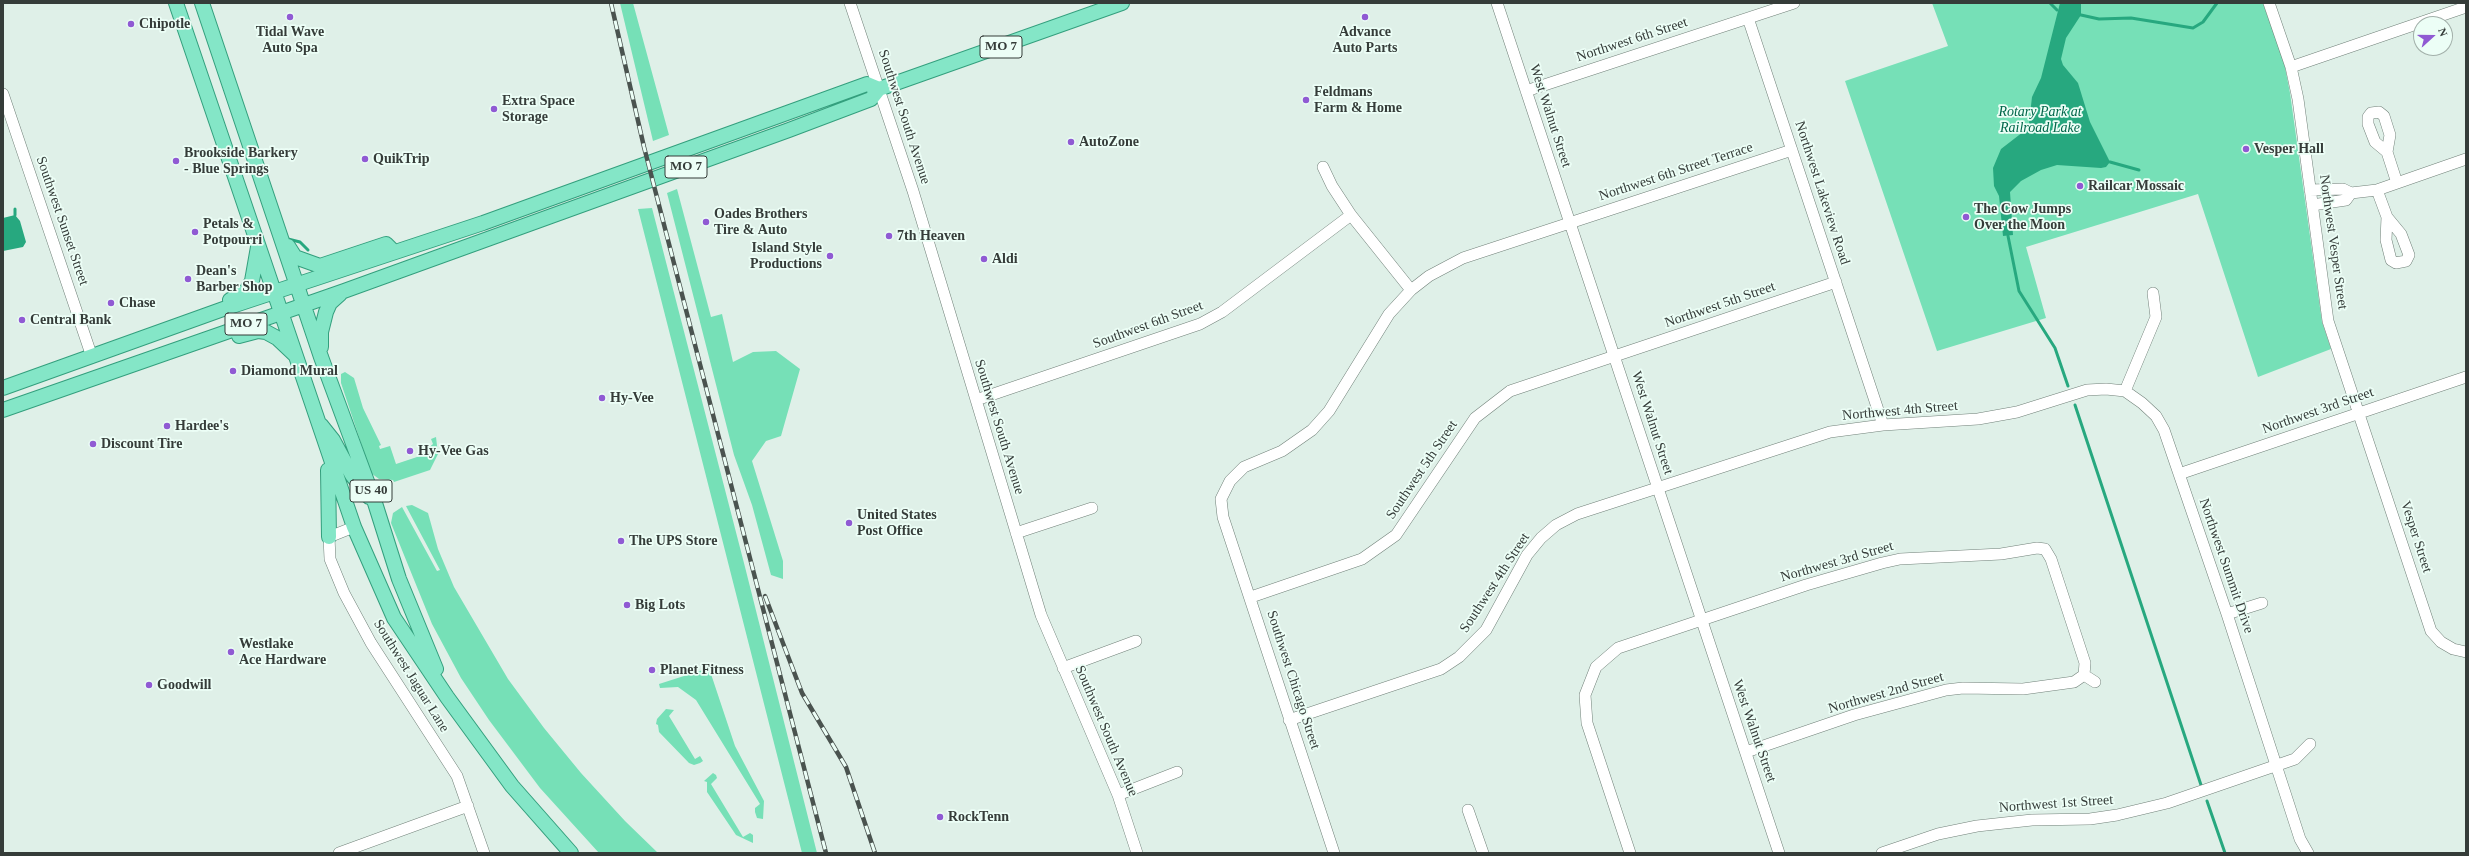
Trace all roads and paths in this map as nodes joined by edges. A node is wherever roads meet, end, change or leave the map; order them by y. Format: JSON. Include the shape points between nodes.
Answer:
{"nodes":[{"id":1,"x":176,"y":3,"type":"edge"},
{"id":2,"x":202,"y":3,"type":"edge"},
{"id":3,"x":850,"y":3,"type":"edge"},
{"id":4,"x":1122,"y":3,"type":"edge"},
{"id":5,"x":1497,"y":3,"type":"edge"},
{"id":6,"x":1794,"y":3,"type":"edge"},
{"id":7,"x":2269,"y":3,"type":"edge"},
{"id":8,"x":2466,"y":7,"type":"edge"},
{"id":9,"x":1748,"y":18,"type":"junction"},
{"id":10,"x":2291,"y":67,"type":"junction"},
{"id":11,"x":880,"y":88,"type":"junction"},
{"id":12,"x":1526,"y":91,"type":"junction"},
{"id":13,"x":3,"y":94,"type":"edge"},
{"id":14,"x":1792,"y":150,"type":"junction"},
{"id":15,"x":2387,"y":152,"type":"dead end"},
{"id":16,"x":2466,"y":159,"type":"edge"},
{"id":17,"x":1323,"y":166,"type":"dead end"},
{"id":18,"x":2398,"y":183,"type":"junction"},
{"id":19,"x":2310,"y":190,"type":"junction"},
{"id":20,"x":2377,"y":190,"type":"junction"},
{"id":21,"x":2351,"y":193,"type":"junction"},
{"id":22,"x":2312,"y":205,"type":"junction"},
{"id":23,"x":1351,"y":215,"type":"junction"},
{"id":24,"x":2387,"y":217,"type":"dead end"},
{"id":25,"x":1570,"y":223,"type":"junction"},
{"id":26,"x":279,"y":230,"type":"junction"},
{"id":27,"x":258,"y":243,"type":"junction"},
{"id":28,"x":394,"y":252,"type":"junction"},
{"id":29,"x":1836,"y":282,"type":"junction"},
{"id":30,"x":297,"y":285,"type":"junction"},
{"id":31,"x":1411,"y":290,"type":"junction"},
{"id":32,"x":344,"y":291,"type":"junction"},
{"id":33,"x":276,"y":292,"type":"junction"},
{"id":34,"x":2153,"y":293,"type":"dead end"},
{"id":35,"x":304,"y":305,"type":"junction"},
{"id":36,"x":282,"y":312,"type":"junction"},
{"id":37,"x":204,"y":316,"type":"junction"},
{"id":38,"x":197,"y":342,"type":"junction"},
{"id":39,"x":1614,"y":356,"type":"junction"},
{"id":40,"x":92,"y":357,"type":"junction"},
{"id":41,"x":297,"y":357,"type":"junction"},
{"id":42,"x":321,"y":357,"type":"junction"},
{"id":43,"x":2466,"y":377,"type":"edge"},
{"id":44,"x":3,"y":388,"type":"edge"},
{"id":45,"x":2125,"y":391,"type":"junction"},
{"id":46,"x":31,"y":400,"type":"junction"},
{"id":47,"x":976,"y":400,"type":"junction"},
{"id":48,"x":3,"y":410,"type":"edge"},
{"id":49,"x":2359,"y":413,"type":"junction"},
{"id":50,"x":315,"y":418,"type":"junction"},
{"id":51,"x":1883,"y":425,"type":"junction"},
{"id":52,"x":324,"y":442,"type":"junction"},
{"id":53,"x":2179,"y":474,"type":"junction"},
{"id":54,"x":1658,"y":488,"type":"junction"},
{"id":55,"x":375,"y":503,"type":"junction"},
{"id":56,"x":1092,"y":508,"type":"dead end"},
{"id":57,"x":354,"y":527,"type":"junction"},
{"id":58,"x":1016,"y":533,"type":"junction"},
{"id":59,"x":329,"y":537,"type":"junction"},
{"id":60,"x":1250,"y":597,"type":"junction"},
{"id":61,"x":2262,"y":603,"type":"dead end"},
{"id":62,"x":2227,"y":614,"type":"junction"},
{"id":63,"x":1701,"y":620,"type":"junction"},
{"id":64,"x":1136,"y":641,"type":"dead end"},
{"id":65,"x":2466,"y":652,"type":"edge"},
{"id":66,"x":1063,"y":668,"type":"junction"},
{"id":67,"x":2084,"y":675,"type":"junction"},
{"id":68,"x":2095,"y":682,"type":"dead end"},
{"id":69,"x":447,"y":697,"type":"junction"},
{"id":70,"x":1290,"y":720,"type":"junction"},
{"id":71,"x":2310,"y":744,"type":"dead end"},
{"id":72,"x":1746,"y":752,"type":"junction"},
{"id":73,"x":2276,"y":766,"type":"junction"},
{"id":74,"x":1177,"y":772,"type":"dead end"},
{"id":75,"x":1118,"y":795,"type":"junction"},
{"id":76,"x":468,"y":806,"type":"junction"},
{"id":77,"x":1468,"y":810,"type":"dead end"},
{"id":78,"x":339,"y":853,"type":"edge"},
{"id":79,"x":484,"y":853,"type":"edge"},
{"id":80,"x":571,"y":853,"type":"edge"},
{"id":81,"x":1137,"y":853,"type":"edge"},
{"id":82,"x":1334,"y":853,"type":"edge"},
{"id":83,"x":1483,"y":853,"type":"edge"},
{"id":84,"x":1630,"y":853,"type":"edge"},
{"id":85,"x":1779,"y":853,"type":"edge"},
{"id":86,"x":1882,"y":853,"type":"edge"},
{"id":87,"x":2308,"y":853,"type":"edge"}],
"edges":[{"from":1,"to":27,"type":"main road","number":"US 40"},
{"from":2,"to":26,"type":"main road","number":"US 40"},
{"from":3,"to":11,"type":"street","name":"Southwest South Avenue"},
{"from":4,"to":11,"type":"main road","number":"MO 7"},
{"from":5,"to":12,"type":"street","name":"West Walnut Street"},
{"from":6,"to":9,"type":"street"},
{"from":7,"to":10,"type":"street","name":"Northwest Vesper Street"},
{"from":8,"to":10,"type":"street"},
{"from":9,"to":12,"type":"street","name":"Northwest 6th Street"},
{"from":9,"to":14,"type":"street","name":"Northwest Lakeview Road"},
{"from":10,"to":19,"type":"street","name":"Northwest Vesper Street","via":[[2298,99]]},
{"from":11,"to":28,"type":"main road","number":"MO 7","via":[[866,84],[483,223]]},
{"from":11,"to":32,"type":"main road","number":"MO 7","via":[[871,99],[790,130]]},
{"from":11,"to":47,"type":"street","name":"Southwest South Avenue"},
{"from":12,"to":25,"type":"street","name":"West Walnut Street"},
{"from":13,"to":40,"type":"street","name":"Southwest Sunset Street"},
{"from":14,"to":25,"type":"street","name":"Northwest 6th Street Terrace"},
{"from":14,"to":29,"type":"street","name":"Northwest Lakeview Road"},
{"from":15,"to":18,"type":"street"},
{"from":16,"to":18,"type":"street"},
{"from":17,"to":23,"type":"street","via":[[1332,186]]},
{"from":18,"to":20,"type":"street"},
{"from":19,"to":21,"type":"street","via":[[2343,189]]},
{"from":19,"to":22,"type":"street","name":"Northwest Vesper Street"},
{"from":20,"to":21,"type":"street"},
{"from":20,"to":24,"type":"street"},
{"from":21,"to":22,"type":"street","via":[[2346,200]]},
{"from":22,"to":49,"type":"street","name":"Northwest Vesper Street","via":[[2328,321]]},
{"from":23,"to":31,"type":"street"},
{"from":23,"to":47,"type":"street","name":"Southwest 6th Street","via":[[1222,312],[1200,324]]},
{"from":25,"to":31,"type":"street","name":"Northwest 6th Street Terrace","via":[[1463,258],[1429,276]]},
{"from":25,"to":39,"type":"street","name":"West Walnut Street"},
{"from":26,"to":28,"type":"main road","via":[[295,257],[312,265],[320,266],[386,244]]},
{"from":26,"to":30,"type":"main road","number":"US 40"},
{"from":27,"to":33,"type":"main road","number":"US 40"},
{"from":27,"to":37,"type":"main road","via":[[254,274],[248,288],[239,297],[216,306]]},
{"from":28,"to":30,"type":"main road","number":"MO 7"},
{"from":29,"to":39,"type":"street","name":"Northwest 5th Street"},
{"from":29,"to":51,"type":"street","name":"Northwest Lakeview Road"},
{"from":30,"to":33,"type":"main road","number":"MO 7"},
{"from":30,"to":35,"type":"main road","number":"US 40"},
{"from":31,"to":60,"type":"street","name":"Southwest Chicago Street","via":[[1389,314],[1329,411],[1312,430],[1282,451],[1244,467],[1230,481],[1221,499],[1223,517]]},
{"from":32,"to":35,"type":"main road","number":"MO 7"},
{"from":32,"to":42,"type":"main road","via":[[330,303],[326,312],[321,332]]},
{"from":33,"to":36,"type":"main road","number":"US 40"},
{"from":33,"to":37,"type":"main road","number":"MO 7"},
{"from":34,"to":45,"type":"street","via":[[2156,316]]},
{"from":35,"to":36,"type":"main road","number":"MO 7"},
{"from":35,"to":42,"type":"main road","number":"US 40"},
{"from":36,"to":38,"type":"main road","number":"MO 7"},
{"from":36,"to":41,"type":"main road","number":"US 40"},
{"from":37,"to":40,"type":"main road","number":"MO 7"},
{"from":38,"to":41,"type":"main road","via":[[210,346],[258,331],[277,338]]},
{"from":38,"to":46,"type":"main road","number":"MO 7"},
{"from":39,"to":54,"type":"street","name":"West Walnut Street"},
{"from":39,"to":60,"type":"street","name":"Southwest 5th Street","via":[[1526,384],[1491,403],[1475,418],[1396,535],[1362,559]]},
{"from":40,"to":44,"type":"main road","number":"MO 7"},
{"from":40,"to":46,"type":"main road","via":[[90,364],[42,389]]},
{"from":41,"to":50,"type":"main road","number":"US 40"},
{"from":42,"to":55,"type":"main road","number":"US 40"},
{"from":43,"to":49,"type":"street","name":"Northwest 3rd Street"},
{"from":45,"to":51,"type":"street","name":"Northwest 4th Street","via":[[2087,390],[2017,412],[1978,419]]},
{"from":45,"to":53,"type":"street","name":"Northwest Summit Drive","via":[[2156,416],[2164,430]]},
{"from":46,"to":48,"type":"main road","number":"MO 7"},
{"from":47,"to":58,"type":"street","name":"Southwest South Avenue"},
{"from":49,"to":53,"type":"street","name":"Northwest 3rd Street"},
{"from":49,"to":65,"type":"street","name":"Vesper Street","via":[[2431,631],[2441,642],[2453,649]]},
{"from":50,"to":52,"type":"main road","number":"US 40"},
{"from":50,"to":55,"type":"main road","via":[[334,440],[360,487]]},
{"from":51,"to":54,"type":"street","name":"Northwest 4th Street","via":[[1830,432],[1807,438]]},
{"from":52,"to":57,"type":"main road","number":"US 40"},
{"from":52,"to":59,"type":"main road","via":[[330,478]]},
{"from":53,"to":62,"type":"street","name":"Northwest Summit Drive"},
{"from":54,"to":63,"type":"street","name":"West Walnut Street"},
{"from":54,"to":70,"type":"street","name":"Southwest 4th Street","via":[[1577,514],[1556,525],[1527,555],[1486,630],[1453,661],[1430,673]]},
{"from":55,"to":69,"type":"main road","number":"US 40","via":[[399,579]]},
{"from":56,"to":58,"type":"street"},
{"from":57,"to":59,"type":"street"},
{"from":57,"to":69,"type":"main road","number":"US 40","via":[[394,618]]},
{"from":58,"to":66,"type":"street","name":"Southwest South Avenue","via":[[1041,615]]},
{"from":59,"to":76,"type":"street","name":"Southwest Jaguar Lane","via":[[330,559],[344,593],[371,643],[457,776]]},
{"from":60,"to":70,"type":"street","name":"Southwest Chicago Street"},
{"from":61,"to":62,"type":"street"},
{"from":62,"to":73,"type":"street","name":"Northwest Summit Drive"},
{"from":63,"to":67,"type":"street","name":"Northwest 3rd Street","via":[[1900,559],[2045,549],[2051,559],[2085,663]]},
{"from":63,"to":72,"type":"street","name":"West Walnut Street"},
{"from":63,"to":84,"type":"street","name":"Northwest 3rd Street","via":[[1618,648],[1596,667],[1585,695],[1587,724]]},
{"from":64,"to":66,"type":"street"},
{"from":66,"to":75,"type":"street","name":"Southwest South Avenue"},
{"from":67,"to":68,"type":"street"},
{"from":67,"to":72,"type":"street","name":"Northwest 2nd Street","via":[[2074,682],[2023,689],[1946,690],[1854,715]]},
{"from":69,"to":80,"type":"main road","number":"US 40","via":[[512,786]]},
{"from":70,"to":82,"type":"street","name":"Southwest Chicago Street"},
{"from":71,"to":73,"type":"street","name":"Northwest 1st Street","via":[[2295,759]]},
{"from":72,"to":85,"type":"street","name":"West Walnut Street"},
{"from":73,"to":86,"type":"street","name":"Northwest 1st Street","via":[[2167,803],[2117,815],[1977,826],[1938,834]]},
{"from":73,"to":87,"type":"street","name":"Northwest Summit Drive","via":[[2300,839]]},
{"from":74,"to":75,"type":"street"},
{"from":75,"to":81,"type":"street","name":"Southwest South Avenue"},
{"from":76,"to":78,"type":"street"},
{"from":76,"to":79,"type":"street","name":"Southwest Jaguar Lane"},
{"from":77,"to":83,"type":"street"}]}
